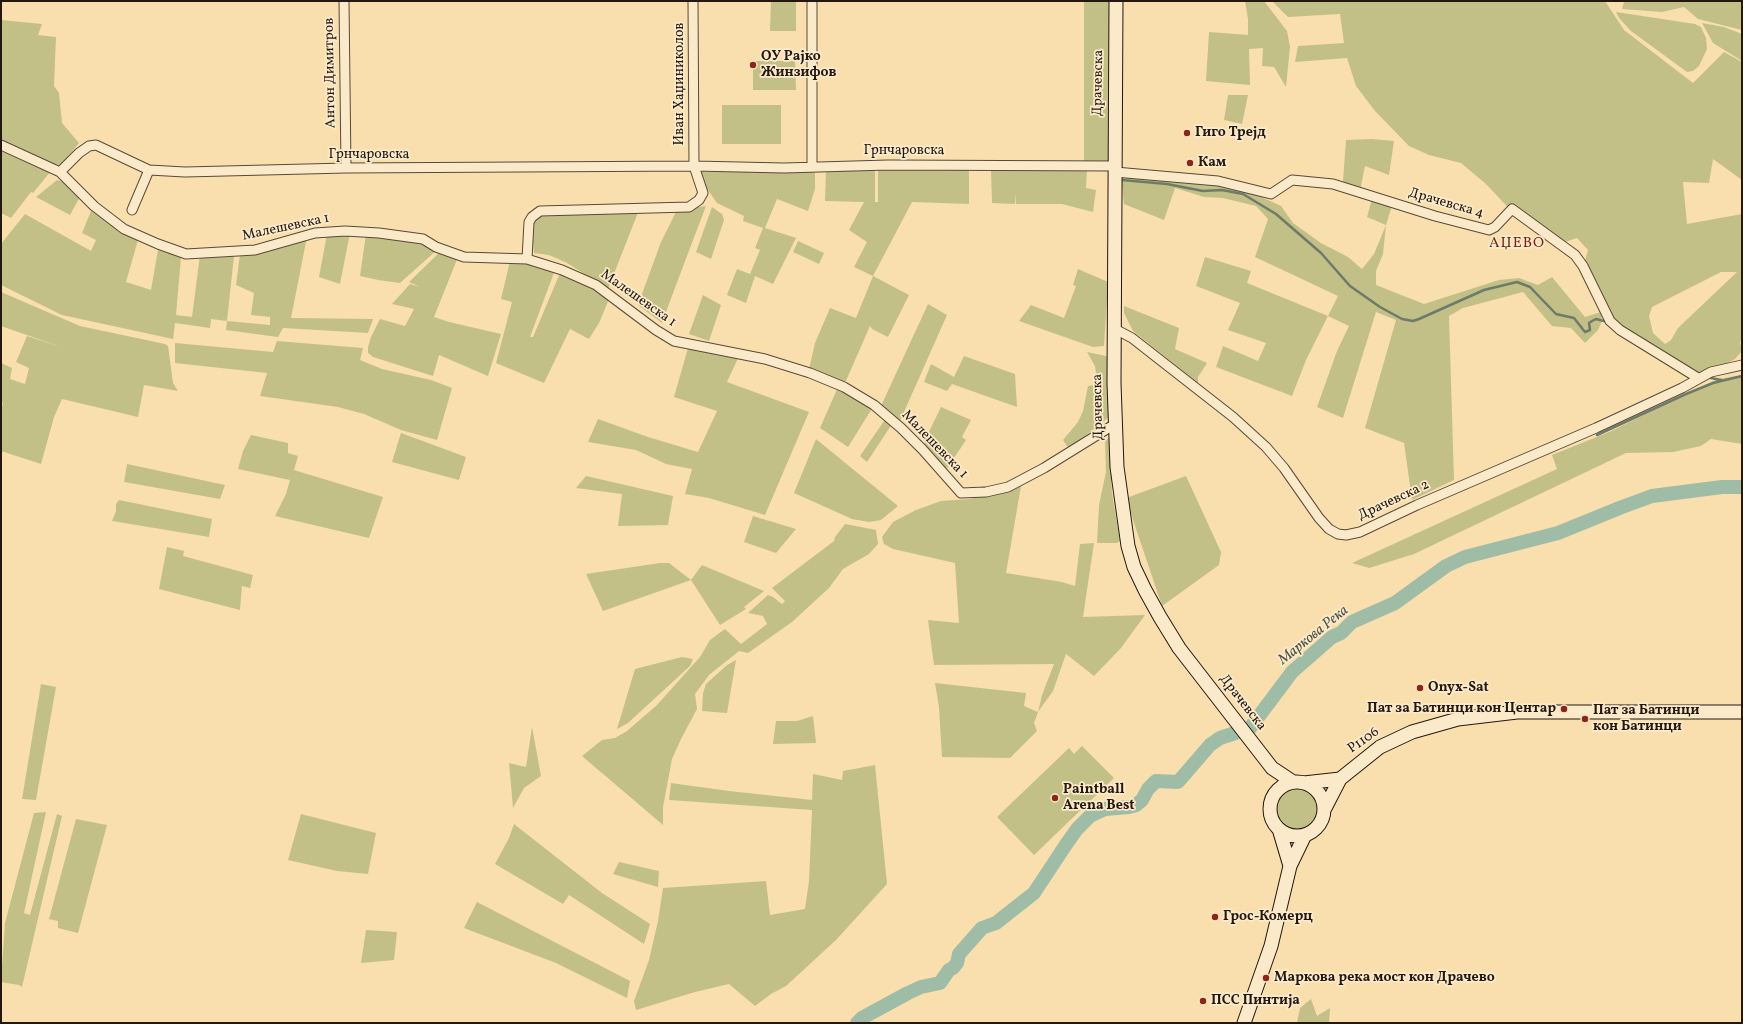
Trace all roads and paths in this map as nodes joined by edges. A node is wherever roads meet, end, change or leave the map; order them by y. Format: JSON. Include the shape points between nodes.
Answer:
{"nodes":[{"id":1,"x":344,"y":1,"type":"edge"},
{"id":2,"x":693,"y":1,"type":"edge"},
{"id":3,"x":812,"y":1,"type":"edge"},
{"id":4,"x":1116,"y":1,"type":"edge"},
{"id":5,"x":1,"y":145,"type":"edge"},
{"id":6,"x":694,"y":166,"type":"junction"},
{"id":7,"x":812,"y":166,"type":"junction"},
{"id":8,"x":346,"y":168,"type":"junction"},
{"id":9,"x":1115,"y":169,"type":"junction"},
{"id":10,"x":149,"y":170,"type":"junction"},
{"id":11,"x":60,"y":172,"type":"junction"},
{"id":12,"x":132,"y":210,"type":"dead end"},
{"id":13,"x":527,"y":259,"type":"junction"},
{"id":14,"x":1115,"y":329,"type":"junction"},
{"id":15,"x":1742,"y":366,"type":"edge"},
{"id":16,"x":1698,"y":378,"type":"junction"},
{"id":17,"x":1115,"y":424,"type":"junction"},
{"id":18,"x":1742,"y":712,"type":"edge"},
{"id":19,"x":1272,"y":768,"type":"junction"},
{"id":20,"x":1340,"y":779,"type":"junction"},
{"id":21,"x":1298,"y":783,"type":"junction"},
{"id":22,"x":1276,"y":792,"type":"junction"},
{"id":23,"x":1324,"y":810,"type":"junction"},
{"id":24,"x":1279,"y":829,"type":"junction"},
{"id":25,"x":1305,"y":835,"type":"junction"},
{"id":26,"x":1290,"y":866,"type":"junction"},
{"id":27,"x":1244,"y":1023,"type":"edge"}],
"edges":[{"from":1,"to":8,"type":"street","name":"Антон Димитров"},
{"from":2,"to":6,"type":"street","name":"Иван Хаџиниколов"},
{"from":3,"to":7,"type":"street"},
{"from":4,"to":9,"type":"main road","name":"Драчевска"},
{"from":5,"to":11,"type":"street","name":"Малешевска 1"},
{"from":6,"to":7,"type":"street","name":"Грнчаровска"},
{"from":6,"to":8,"type":"street","name":"Грнчаровска"},
{"from":6,"to":13,"type":"street","via":[[703,193],[690,207],[537,212],[529,222]]},
{"from":7,"to":9,"type":"street","name":"Грнчаровска"},
{"from":8,"to":10,"type":"street","name":"Грнчаровска","via":[[185,172]]},
{"from":9,"to":14,"type":"main road","name":"Драчевска"},
{"from":9,"to":16,"type":"street","name":"Драчевска 4","via":[[1218,181],[1270,194],[1292,180],[1333,184],[1489,230],[1512,209],[1575,255],[1610,320],[1620,330]]},
{"from":10,"to":11,"type":"street","name":"Грнчаровска","via":[[96,145],[89,146],[79,153]]},
{"from":10,"to":12,"type":"street"},
{"from":11,"to":13,"type":"street","name":"Малешевска 1","via":[[94,206],[124,229],[186,254],[255,250],[315,234],[345,231],[423,239],[436,248],[464,257]]},
{"from":13,"to":17,"type":"street","name":"Малешевска 1","via":[[596,285],[674,341],[765,359],[844,387],[874,405],[903,430],[961,493],[986,492],[1008,487]]},
{"from":14,"to":16,"type":"street","name":"Драчевска 2","via":[[1132,338],[1233,417],[1275,458],[1329,529],[1346,536],[1596,428]]},
{"from":14,"to":17,"type":"main road","name":"Драчевска"},
{"from":15,"to":16,"type":"street","name":"Драчевска 2","via":[[1719,369]]},
{"from":17,"to":19,"type":"main road","name":"Драчевска","via":[[1122,515],[1134,567],[1179,648]]},
{"from":18,"to":20,"type":"main road","name":"P1106","via":[[1517,712],[1472,716],[1428,726],[1380,747]]},
{"from":19,"to":21,"type":"main road","name":"Драчевска"},
{"from":19,"to":22,"type":"main road","name":"Драчевска"},
{"from":20,"to":21,"type":"main road"},
{"from":20,"to":23,"type":"main road"},
{"from":21,"to":22,"type":"main road","via":[[1284,786]]},
{"from":21,"to":23,"type":"main road","via":[[1314,787],[1321,795]]},
{"from":22,"to":24,"type":"main road","via":[[1270,811]]},
{"from":23,"to":25,"type":"main road","via":[[1319,826]]},
{"from":24,"to":25,"type":"main road","via":[[1294,836]]},
{"from":24,"to":26,"type":"main road"},
{"from":25,"to":26,"type":"main road"},
{"from":26,"to":27,"type":"main road","via":[[1271,946]]}]}
